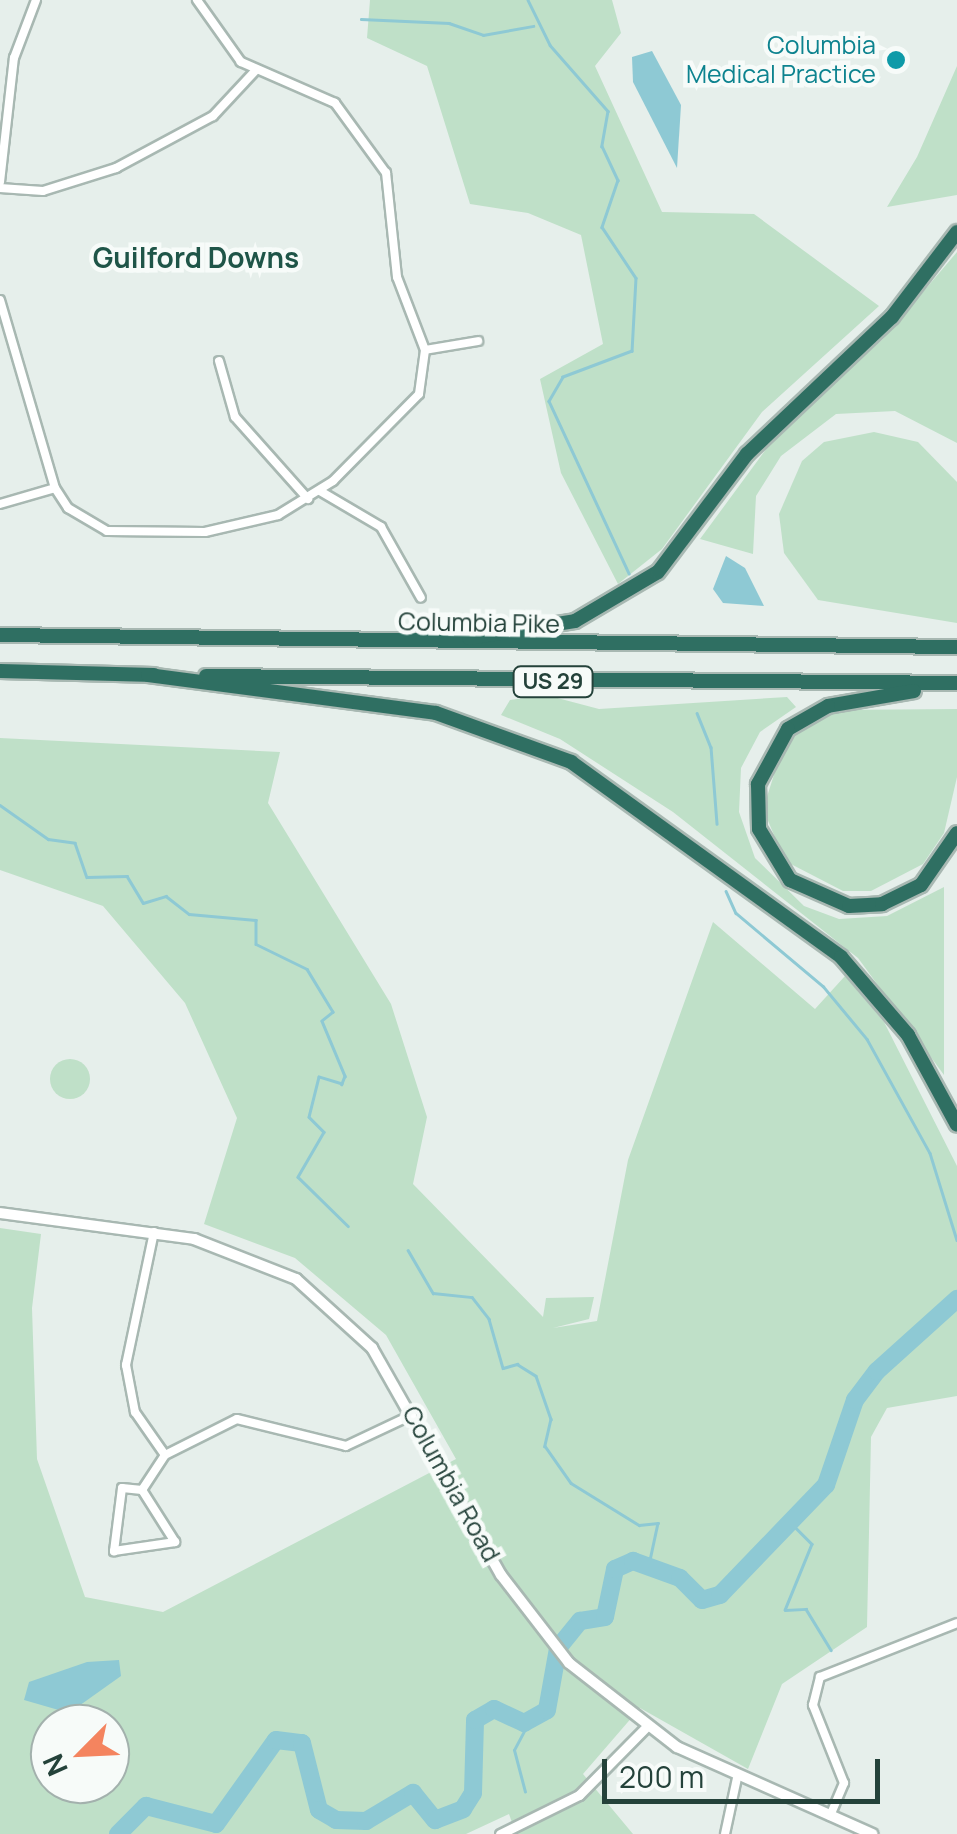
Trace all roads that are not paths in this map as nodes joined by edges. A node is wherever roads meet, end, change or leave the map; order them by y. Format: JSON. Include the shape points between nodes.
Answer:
{"nodes":[{"id":1,"x":36,"y":0,"type":"edge"},
{"id":2,"x":197,"y":0,"type":"edge"},
{"id":3,"x":256,"y":70,"type":"junction"},
{"id":4,"x":0,"y":185,"type":"edge"},
{"id":5,"x":957,"y":232,"type":"edge"},
{"id":6,"x":0,"y":300,"type":"edge"},
{"id":7,"x":478,"y":341,"type":"dead end"},
{"id":8,"x":425,"y":350,"type":"junction"},
{"id":9,"x":219,"y":361,"type":"dead end"},
{"id":10,"x":55,"y":488,"type":"junction"},
{"id":11,"x":320,"y":491,"type":"junction"},
{"id":12,"x":308,"y":499,"type":"junction"},
{"id":13,"x":0,"y":504,"type":"edge"},
{"id":14,"x":421,"y":598,"type":"dead end"},
{"id":15,"x":0,"y":634,"type":"edge"},
{"id":16,"x":399,"y":644,"type":"junction"},
{"id":17,"x":957,"y":646,"type":"edge"},
{"id":18,"x":0,"y":671,"type":"edge"},
{"id":19,"x":148,"y":675,"type":"junction"},
{"id":20,"x":957,"y":685,"type":"edge"},
{"id":21,"x":957,"y":833,"type":"edge"},
{"id":22,"x":957,"y":1125,"type":"edge"},
{"id":23,"x":0,"y":1212,"type":"edge"},
{"id":24,"x":154,"y":1232,"type":"junction"},
{"id":25,"x":412,"y":1414,"type":"junction"},
{"id":26,"x":165,"y":1455,"type":"junction"},
{"id":27,"x":142,"y":1490,"type":"junction"},
{"id":28,"x":957,"y":1622,"type":"edge"},
{"id":29,"x":646,"y":1728,"type":"junction"},
{"id":30,"x":737,"y":1778,"type":"junction"},
{"id":31,"x":830,"y":1816,"type":"junction"},
{"id":32,"x":500,"y":1834,"type":"edge"},
{"id":33,"x":724,"y":1834,"type":"edge"},
{"id":34,"x":872,"y":1834,"type":"edge"}],
"edges":[{"from":1,"to":4,"type":"street","via":[[14,58]]},
{"from":2,"to":3,"type":"street","via":[[228,48]]},
{"from":3,"to":4,"type":"street","via":[[205,122],[116,168],[43,192]]},
{"from":3,"to":8,"type":"street","via":[[335,102],[376,155],[395,210],[397,277]]},
{"from":5,"to":16,"type":"highway","via":[[892,318],[747,454],[697,529],[642,585],[558,626]]},
{"from":6,"to":10,"type":"street"},
{"from":7,"to":8,"type":"street"},
{"from":8,"to":11,"type":"street","via":[[419,394]]},
{"from":9,"to":12,"type":"street","via":[[236,417]]},
{"from":10,"to":12,"type":"street","via":[[88,523],[122,534],[233,528]]},
{"from":10,"to":13,"type":"street"},
{"from":11,"to":12,"type":"street"},
{"from":11,"to":14,"type":"street","via":[[381,527]]},
{"from":15,"to":16,"type":"highway","name":"Columbia Pike","number":"US 29"},
{"from":16,"to":17,"type":"highway","name":"Columbia Pike","number":"US 29"},
{"from":18,"to":19,"type":"highway","number":"US 29"},
{"from":19,"to":20,"type":"highway","number":"US 29"},
{"from":19,"to":22,"type":"highway","via":[[436,713],[571,762],[841,958],[908,1035]]},
{"from":20,"to":21,"type":"highway","via":[[844,701],[799,721],[763,768],[756,812],[790,880],[849,906],[882,904],[921,885]]},
{"from":23,"to":24,"type":"main road","name":"Columbia Road"},
{"from":24,"to":25,"type":"main road","name":"Columbia Road","via":[[223,1246],[296,1279],[372,1348]]},
{"from":24,"to":26,"type":"street","via":[[126,1365],[135,1412]]},
{"from":25,"to":26,"type":"street","via":[[346,1446],[237,1418]]},
{"from":25,"to":29,"type":"main road","name":"Columbia Road","via":[[526,1612],[569,1663]]},
{"from":26,"to":27,"type":"street"},
{"from":27,"to":27,"type":"street","via":[[175,1542],[114,1550],[122,1488]]},
{"from":28,"to":31,"type":"street","via":[[820,1677],[814,1705],[844,1783]]},
{"from":29,"to":30,"type":"main road","name":"Columbia Road"},
{"from":29,"to":32,"type":"street","via":[[579,1795]]},
{"from":30,"to":31,"type":"main road","name":"Columbia Road"},
{"from":30,"to":33,"type":"street"},
{"from":31,"to":34,"type":"main road","name":"Columbia Road"}]}
